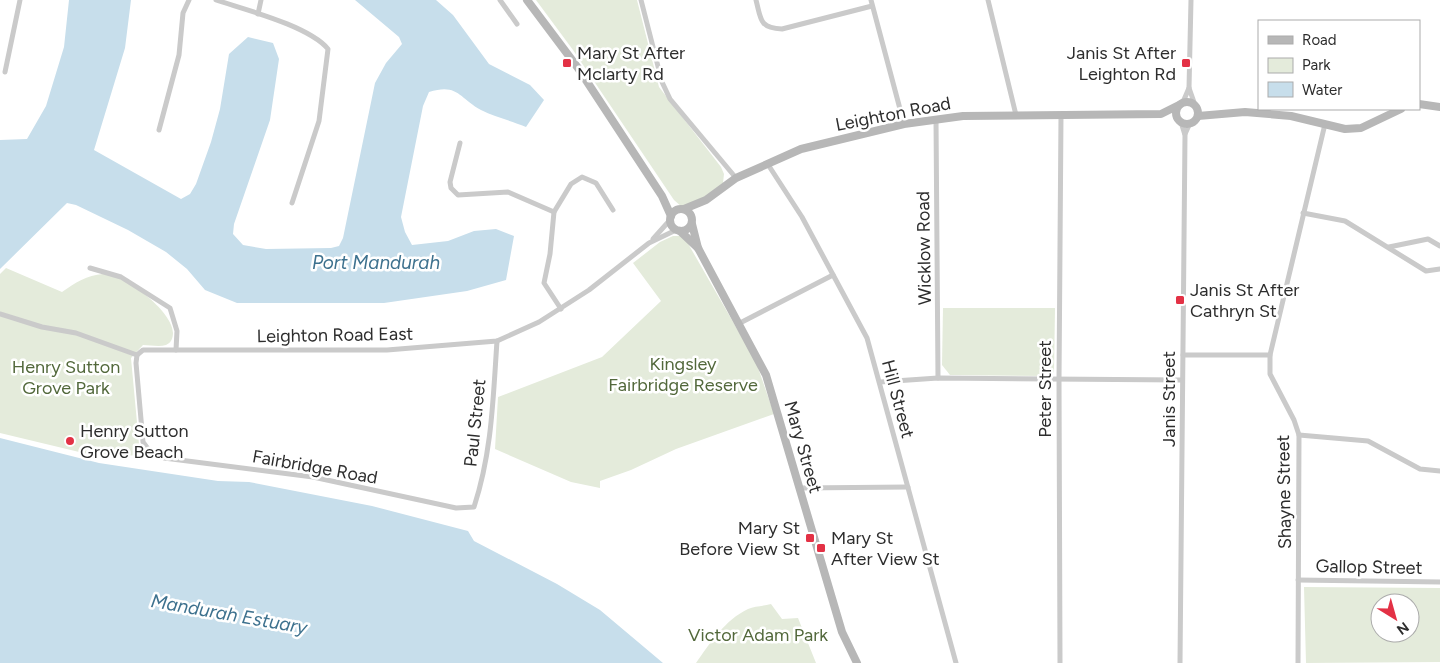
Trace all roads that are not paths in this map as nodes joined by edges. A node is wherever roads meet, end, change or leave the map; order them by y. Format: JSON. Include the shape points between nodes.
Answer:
{"nodes":[{"id":1,"x":20,"y":0,"type":"edge"},
{"id":2,"x":189,"y":0,"type":"edge"},
{"id":3,"x":216,"y":0,"type":"edge"},
{"id":4,"x":261,"y":0,"type":"edge"},
{"id":5,"x":500,"y":0,"type":"edge"},
{"id":6,"x":527,"y":0,"type":"edge"},
{"id":7,"x":641,"y":0,"type":"edge"},
{"id":8,"x":756,"y":0,"type":"edge"},
{"id":9,"x":988,"y":0,"type":"edge"},
{"id":10,"x":1191,"y":0,"type":"edge"},
{"id":11,"x":872,"y":3,"type":"edge"},
{"id":12,"x":258,"y":14,"type":"junction"},
{"id":13,"x":517,"y":24,"type":"dead end"},
{"id":14,"x":5,"y":72,"type":"dead end"},
{"id":15,"x":1189,"y":88,"type":"junction"},
{"id":16,"x":1420,"y":102,"type":"edge"},
{"id":17,"x":1420,"y":102,"type":"edge"},
{"id":18,"x":1440,"y":103,"type":"edge"},
{"id":19,"x":1181,"y":104,"type":"junction"},
{"id":20,"x":1440,"y":107,"type":"edge"},
{"id":21,"x":1199,"y":110,"type":"junction"},
{"id":22,"x":1388,"y":110,"type":"edge"},
{"id":23,"x":1400,"y":110,"type":"edge"},
{"id":24,"x":1161,"y":114,"type":"junction"},
{"id":25,"x":1016,"y":115,"type":"junction"},
{"id":26,"x":1061,"y":115,"type":"junction"},
{"id":27,"x":936,"y":118,"type":"junction"},
{"id":28,"x":1183,"y":122,"type":"junction"},
{"id":29,"x":904,"y":124,"type":"junction"},
{"id":30,"x":1325,"y":124,"type":"junction"},
{"id":31,"x":1338,"y":126,"type":"junction"},
{"id":32,"x":159,"y":130,"type":"dead end"},
{"id":33,"x":460,"y":143,"type":"dead end"},
{"id":34,"x":767,"y":162,"type":"junction"},
{"id":35,"x":736,"y":178,"type":"junction"},
{"id":36,"x":662,"y":196,"type":"junction"},
{"id":37,"x":706,"y":200,"type":"junction"},
{"id":38,"x":292,"y":203,"type":"dead end"},
{"id":39,"x":682,"y":209,"type":"junction"},
{"id":40,"x":613,"y":210,"type":"dead end"},
{"id":41,"x":554,"y":212,"type":"junction"},
{"id":42,"x":1303,"y":213,"type":"junction"},
{"id":43,"x":671,"y":218,"type":"junction"},
{"id":44,"x":692,"y":221,"type":"junction"},
{"id":45,"x":678,"y":231,"type":"junction"},
{"id":46,"x":650,"y":244,"type":"junction"},
{"id":47,"x":1440,"y":246,"type":"edge"},
{"id":48,"x":1389,"y":247,"type":"junction"},
{"id":49,"x":698,"y":248,"type":"junction"},
{"id":50,"x":90,"y":268,"type":"dead end"},
{"id":51,"x":1440,"y":269,"type":"edge"},
{"id":52,"x":834,"y":275,"type":"junction"},
{"id":53,"x":561,"y":308,"type":"junction"},
{"id":54,"x":0,"y":314,"type":"edge"},
{"id":55,"x":740,"y":323,"type":"junction"},
{"id":56,"x":497,"y":341,"type":"junction"},
{"id":57,"x":176,"y":350,"type":"junction"},
{"id":58,"x":137,"y":355,"type":"junction"},
{"id":59,"x":1183,"y":355,"type":"junction"},
{"id":60,"x":1270,"y":355,"type":"junction"},
{"id":61,"x":938,"y":378,"type":"junction"},
{"id":62,"x":1059,"y":380,"type":"junction"},
{"id":63,"x":1182,"y":380,"type":"junction"},
{"id":64,"x":880,"y":382,"type":"junction"},
{"id":65,"x":1299,"y":435,"type":"junction"},
{"id":66,"x":1440,"y":471,"type":"edge"},
{"id":67,"x":908,"y":487,"type":"junction"},
{"id":68,"x":799,"y":488,"type":"junction"},
{"id":69,"x":474,"y":507,"type":"joint"},
{"id":70,"x":1298,"y":580,"type":"junction"},
{"id":71,"x":1440,"y":582,"type":"edge"},
{"id":72,"x":857,"y":663,"type":"edge"},
{"id":73,"x":956,"y":663,"type":"edge"},
{"id":74,"x":1060,"y":663,"type":"edge"},
{"id":75,"x":1180,"y":663,"type":"edge"},
{"id":76,"x":1298,"y":663,"type":"edge"}],
"edges":[{"from":1,"to":14,"type":"street"},
{"from":2,"to":32,"type":"street","via":[[183,13],[179,55]]},
{"from":3,"to":12,"type":"street"},
{"from":4,"to":12,"type":"street"},
{"from":5,"to":13,"type":"street"},
{"from":6,"to":36,"type":"street","name":"Mary Street","via":[[578,68]]},
{"from":7,"to":35,"type":"street","via":[[662,82],[670,98]]},
{"from":8,"to":11,"type":"street","via":[[762,22],[770,29],[782,29]]},
{"from":9,"to":25,"type":"street"},
{"from":10,"to":15,"type":"street"},
{"from":11,"to":29,"type":"street"},
{"from":12,"to":38,"type":"street","via":[[320,39],[328,49],[320,121]]},
{"from":15,"to":19,"type":"street"},
{"from":15,"to":21,"type":"street"},
{"from":16,"to":18,"type":"street","via":[[1432,100]]},
{"from":17,"to":20,"type":"street"},
{"from":19,"to":21,"type":"street","via":[[1188,102]]},
{"from":19,"to":24,"type":"street","name":"Leighton Road"},
{"from":19,"to":28,"type":"street","via":[[1176,112]]},
{"from":21,"to":28,"type":"street"},
{"from":21,"to":30,"type":"street","via":[[1291,116]]},
{"from":22,"to":31,"type":"street","via":[[1359,125]]},
{"from":23,"to":31,"type":"street","via":[[1361,128]]},
{"from":24,"to":26,"type":"street","name":"Leighton Road"},
{"from":24,"to":28,"type":"street","name":"Leighton Road"},
{"from":25,"to":26,"type":"street","name":"Leighton Road"},
{"from":25,"to":27,"type":"street","name":"Leighton Road"},
{"from":26,"to":62,"type":"street","name":"Peter Street"},
{"from":27,"to":29,"type":"street","name":"Leighton Road"},
{"from":27,"to":61,"type":"street","name":"Wicklow Road"},
{"from":28,"to":59,"type":"street","name":"Janis Street"},
{"from":29,"to":34,"type":"street","name":"Leighton Road","via":[[801,149]]},
{"from":30,"to":31,"type":"street"},
{"from":30,"to":42,"type":"street","name":"Shayne Street"},
{"from":33,"to":41,"type":"street","via":[[450,182],[458,194],[508,192]]},
{"from":34,"to":35,"type":"street","name":"Leighton Road"},
{"from":34,"to":52,"type":"street","name":"Hill Street"},
{"from":35,"to":37,"type":"street","name":"Leighton Road"},
{"from":36,"to":39,"type":"street","name":"Mary Street"},
{"from":36,"to":43,"type":"street","name":"Mary Street"},
{"from":37,"to":39,"type":"street","name":"Leighton Road"},
{"from":37,"to":44,"type":"street","name":"Leighton Road"},
{"from":39,"to":43,"type":"street"},
{"from":39,"to":44,"type":"street","name":"Mary Street","via":[[690,213]]},
{"from":40,"to":41,"type":"street","via":[[596,183],[582,178],[571,184]]},
{"from":41,"to":53,"type":"street","via":[[544,282]]},
{"from":42,"to":48,"type":"street","via":[[1345,221]]},
{"from":42,"to":60,"type":"street","name":"Shayne Street"},
{"from":43,"to":45,"type":"street","name":"Mary Street"},
{"from":43,"to":46,"type":"street","name":"Leighton Road East"},
{"from":44,"to":45,"type":"street","via":[[688,229]]},
{"from":44,"to":49,"type":"street","name":"Mary Street"},
{"from":45,"to":46,"type":"street","name":"Leighton Road East"},
{"from":45,"to":49,"type":"street","name":"Mary Street"},
{"from":46,"to":53,"type":"street","name":"Leighton Road East"},
{"from":47,"to":48,"type":"street","via":[[1428,239]]},
{"from":48,"to":51,"type":"street","via":[[1426,272]]},
{"from":49,"to":55,"type":"street","name":"Mary Street"},
{"from":50,"to":57,"type":"street","via":[[121,277],[170,308],[177,331]]},
{"from":52,"to":55,"type":"street"},
{"from":52,"to":64,"type":"street","name":"Hill Street","via":[[867,338]]},
{"from":53,"to":56,"type":"street","name":"Leighton Road East"},
{"from":54,"to":58,"type":"street","via":[[76,333]]},
{"from":55,"to":68,"type":"street","name":"Mary Street","via":[[766,375]]},
{"from":56,"to":57,"type":"street","name":"Leighton Road East","via":[[387,350]]},
{"from":56,"to":69,"type":"street","name":"Paul Street","via":[[485,474]]},
{"from":57,"to":58,"type":"street","name":"Leighton Road East","via":[[143,350]]},
{"from":58,"to":69,"type":"street","name":"Fairbridge Road","via":[[143,442],[151,454],[313,478],[456,508]]},
{"from":59,"to":60,"type":"street"},
{"from":59,"to":63,"type":"street","name":"Janis Street"},
{"from":60,"to":65,"type":"street","name":"Shayne Street","via":[[1270,374]]},
{"from":61,"to":62,"type":"street"},
{"from":61,"to":64,"type":"street"},
{"from":62,"to":63,"type":"street"},
{"from":62,"to":74,"type":"street","name":"Peter Street"},
{"from":63,"to":75,"type":"street","name":"Janis Street"},
{"from":64,"to":67,"type":"street","name":"Hill Street"},
{"from":65,"to":66,"type":"street","via":[[1368,441],[1420,469]]},
{"from":65,"to":70,"type":"street","name":"Shayne Street"},
{"from":67,"to":68,"type":"street"},
{"from":67,"to":73,"type":"street","name":"Hill Street"},
{"from":68,"to":72,"type":"street","name":"Mary Street","via":[[842,632]]},
{"from":70,"to":71,"type":"street","name":"Gallop Street"},
{"from":70,"to":76,"type":"street","name":"Shayne Street"}]}
